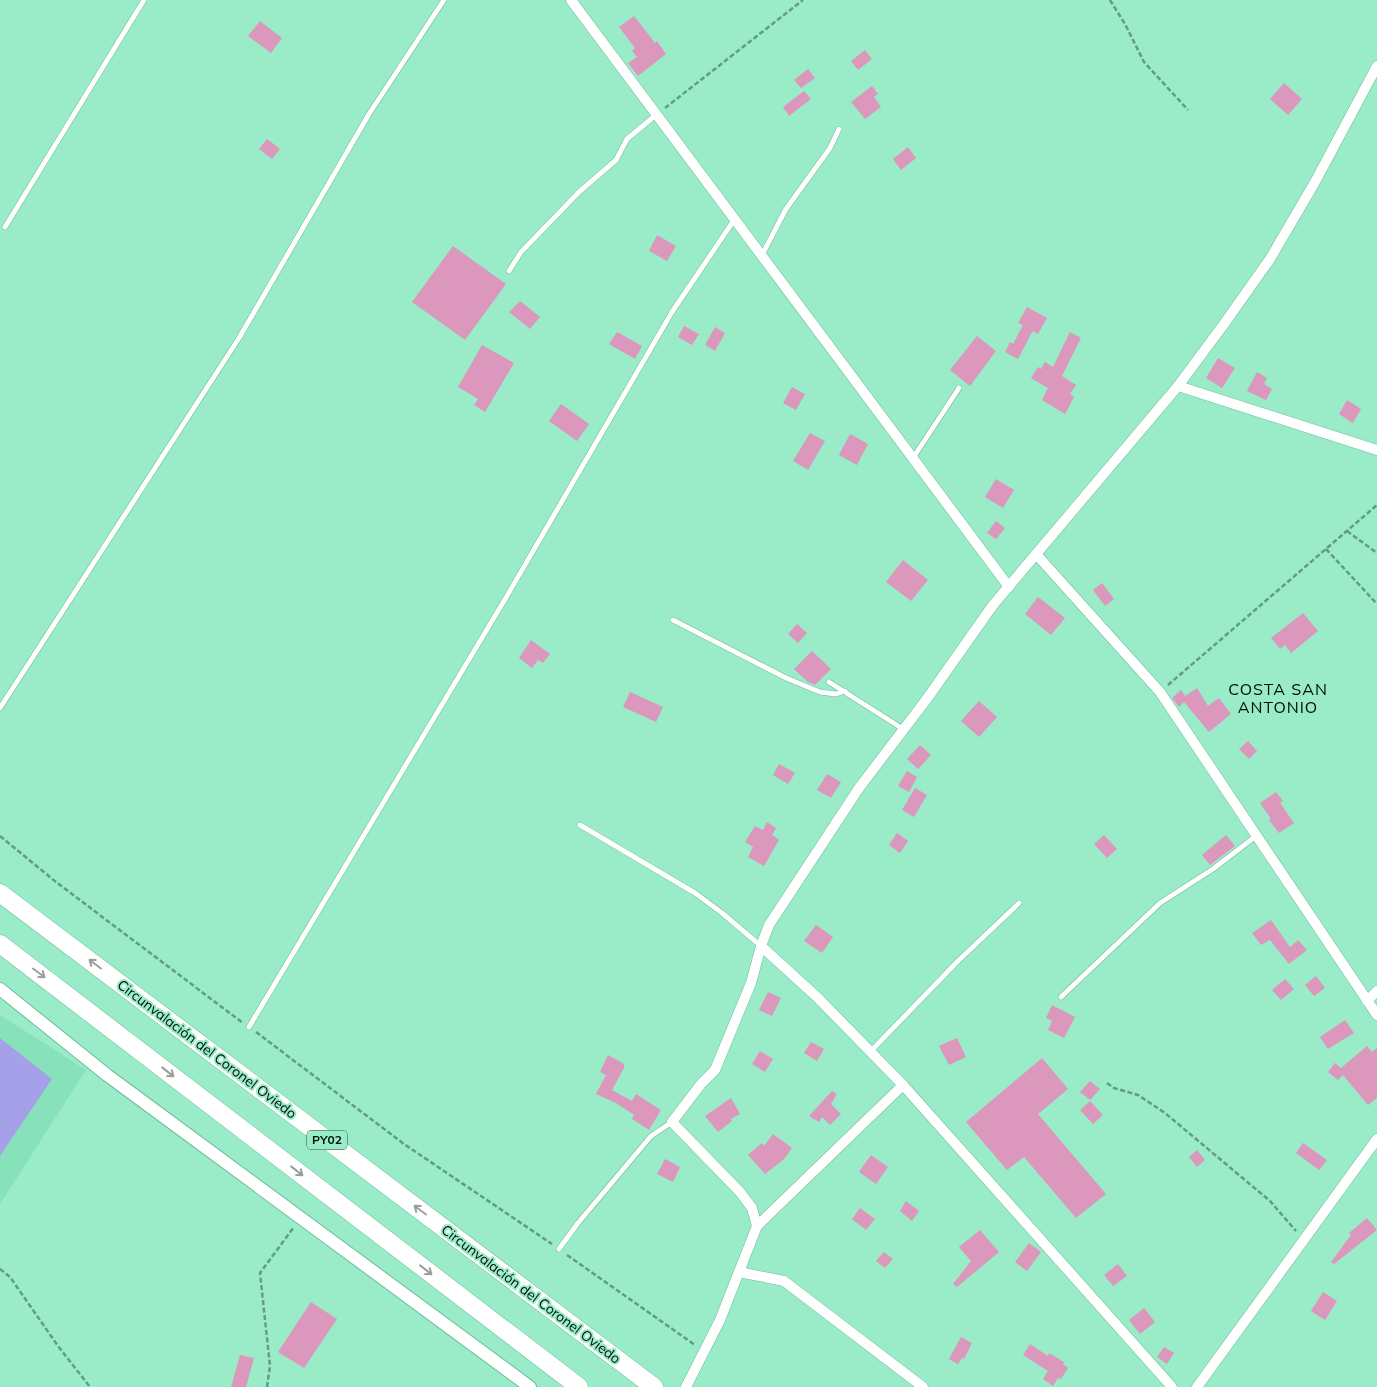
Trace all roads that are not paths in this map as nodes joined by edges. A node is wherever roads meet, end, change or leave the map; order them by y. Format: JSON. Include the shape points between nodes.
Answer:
{"nodes":[{"id":1,"x":144,"y":0,"type":"edge"},
{"id":2,"x":444,"y":0,"type":"edge"},
{"id":3,"x":571,"y":0,"type":"edge"},
{"id":4,"x":1377,"y":66,"type":"edge"},
{"id":5,"x":656,"y":115,"type":"junction"},
{"id":6,"x":839,"y":129,"type":"dead end"},
{"id":7,"x":734,"y":219,"type":"junction"},
{"id":8,"x":5,"y":227,"type":"dead end"},
{"id":9,"x":762,"y":256,"type":"junction"},
{"id":10,"x":509,"y":271,"type":"dead end"},
{"id":11,"x":1178,"y":386,"type":"junction"},
{"id":12,"x":959,"y":388,"type":"dead end"},
{"id":13,"x":1377,"y":450,"type":"edge"},
{"id":14,"x":913,"y":459,"type":"junction"},
{"id":15,"x":1036,"y":554,"type":"junction"},
{"id":16,"x":1009,"y":587,"type":"junction"},
{"id":17,"x":674,"y":620,"type":"dead end"},
{"id":18,"x":829,"y":682,"type":"dead end"},
{"id":19,"x":845,"y":691,"type":"junction"},
{"id":20,"x":0,"y":708,"type":"edge"},
{"id":21,"x":904,"y":729,"type":"junction"},
{"id":22,"x":580,"y":825,"type":"dead end"},
{"id":23,"x":1256,"y":836,"type":"junction"},
{"id":24,"x":0,"y":893,"type":"edge"},
{"id":25,"x":1019,"y":903,"type":"dead end"},
{"id":26,"x":0,"y":944,"type":"edge"},
{"id":27,"x":761,"y":946,"type":"junction"},
{"id":28,"x":0,"y":989,"type":"edge"},
{"id":29,"x":1377,"y":991,"type":"edge"},
{"id":30,"x":1061,"y":997,"type":"dead end"},
{"id":31,"x":1368,"y":1001,"type":"junction"},
{"id":32,"x":1377,"y":1015,"type":"edge"},
{"id":33,"x":250,"y":1027,"type":"road end"},
{"id":34,"x":870,"y":1052,"type":"junction"},
{"id":35,"x":903,"y":1085,"type":"junction"},
{"id":36,"x":672,"y":1122,"type":"junction"},
{"id":37,"x":1377,"y":1139,"type":"edge"},
{"id":38,"x":757,"y":1226,"type":"junction"},
{"id":39,"x":559,"y":1249,"type":"road end"},
{"id":40,"x":739,"y":1272,"type":"junction"},
{"id":41,"x":530,"y":1387,"type":"edge"},
{"id":42,"x":579,"y":1387,"type":"edge"},
{"id":43,"x":654,"y":1387,"type":"edge"},
{"id":44,"x":686,"y":1387,"type":"edge"},
{"id":45,"x":923,"y":1387,"type":"edge"},
{"id":46,"x":1172,"y":1387,"type":"edge"},
{"id":47,"x":1197,"y":1387,"type":"edge"}],
"edges":[{"from":1,"to":8,"type":"lane"},
{"from":2,"to":20,"type":"lane","via":[[369,114],[239,338]]},
{"from":3,"to":5,"type":"street"},
{"from":4,"to":11,"type":"street","via":[[1270,259]]},
{"from":5,"to":7,"type":"street"},
{"from":5,"to":10,"type":"lane","via":[[627,138],[616,160],[579,192],[521,252]]},
{"from":6,"to":9,"type":"lane","via":[[830,148],[786,209]]},
{"from":7,"to":9,"type":"street"},
{"from":7,"to":33,"type":"lane","via":[[672,312]]},
{"from":9,"to":14,"type":"street"},
{"from":11,"to":13,"type":"street"},
{"from":11,"to":15,"type":"street"},
{"from":12,"to":14,"type":"lane"},
{"from":14,"to":16,"type":"street"},
{"from":15,"to":16,"type":"street"},
{"from":15,"to":23,"type":"street","via":[[1160,692]]},
{"from":16,"to":21,"type":"street"},
{"from":17,"to":19,"type":"lane","via":[[786,678],[820,692],[836,694]]},
{"from":18,"to":19,"type":"lane"},
{"from":19,"to":21,"type":"lane"},
{"from":21,"to":27,"type":"street","via":[[859,788],[769,925]]},
{"from":22,"to":27,"type":"lane","via":[[695,894]]},
{"from":23,"to":30,"type":"lane","via":[[1160,903]]},
{"from":23,"to":31,"type":"street"},
{"from":43,"to":24,"type":"highway","name":"Circunvalación del Coronel Oviedo","number":"PY02","one_way":true},
{"from":25,"to":34,"type":"lane"},
{"from":26,"to":42,"type":"highway","one_way":true},
{"from":27,"to":34,"type":"street"},
{"from":27,"to":36,"type":"street","via":[[751,983],[715,1070]]},
{"from":28,"to":41,"type":"street","via":[[107,1075]]},
{"from":29,"to":31,"type":"street"},
{"from":31,"to":32,"type":"street"},
{"from":34,"to":35,"type":"street"},
{"from":35,"to":38,"type":"street"},
{"from":35,"to":46,"type":"street"},
{"from":36,"to":38,"type":"street","via":[[740,1192],[752,1208]]},
{"from":36,"to":39,"type":"lane","via":[[651,1136]]},
{"from":37,"to":47,"type":"street"},
{"from":38,"to":40,"type":"street"},
{"from":40,"to":44,"type":"street","via":[[720,1320]]},
{"from":40,"to":45,"type":"street","via":[[784,1281]]}]}
